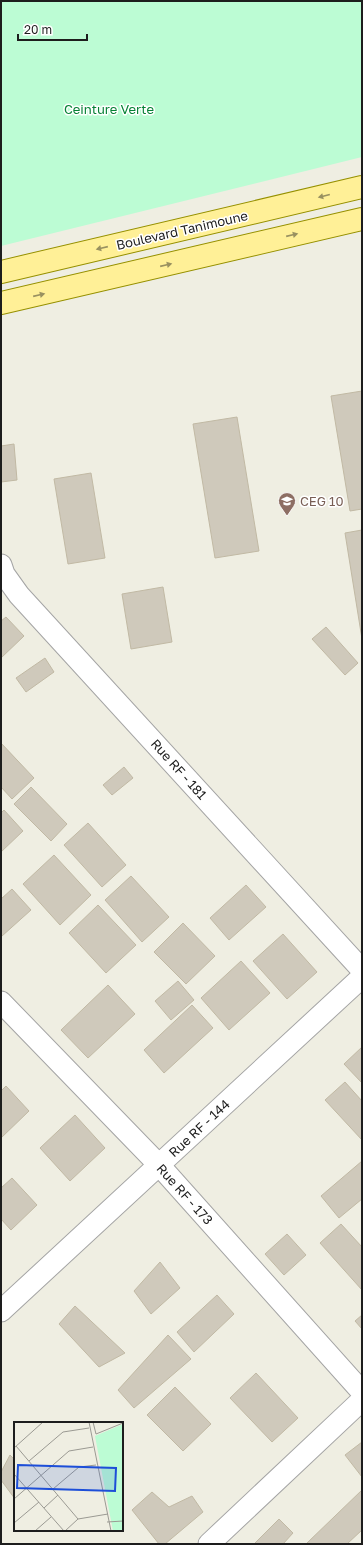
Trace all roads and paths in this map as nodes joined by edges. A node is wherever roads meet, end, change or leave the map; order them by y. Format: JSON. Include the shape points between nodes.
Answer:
{"nodes":[{"id":1,"x":362,"y":187,"type":"edge"},
{"id":2,"x":362,"y":219,"type":"edge"},
{"id":3,"x":1,"y":272,"type":"edge"},
{"id":4,"x":1,"y":303,"type":"edge"},
{"id":5,"x":1,"y":565,"type":"edge"},
{"id":6,"x":362,"y":970,"type":"edge"},
{"id":7,"x":362,"y":978,"type":"edge"},
{"id":8,"x":1,"y":1002,"type":"edge"},
{"id":9,"x":159,"y":1165,"type":"junction"},
{"id":10,"x":1,"y":1311,"type":"edge"},
{"id":11,"x":362,"y":1392,"type":"edge"},
{"id":12,"x":362,"y":1400,"type":"edge"},
{"id":13,"x":209,"y":1544,"type":"edge"}],
"edges":[{"from":1,"to":3,"type":"main road","name":"Boulevard Tanimoune","one_way":true},
{"from":4,"to":2,"type":"main road","one_way":true},
{"from":5,"to":6,"type":"street","name":"Rue RF - 181","via":[[4,574],[19,595]]},
{"from":7,"to":9,"type":"street","name":"Rue RF - 144"},
{"from":8,"to":9,"type":"street","name":"Rue RF - 173"},
{"from":9,"to":10,"type":"street","name":"Rue RF - 144"},
{"from":9,"to":11,"type":"street","name":"Rue RF - 173"},
{"from":12,"to":13,"type":"street"}]}
